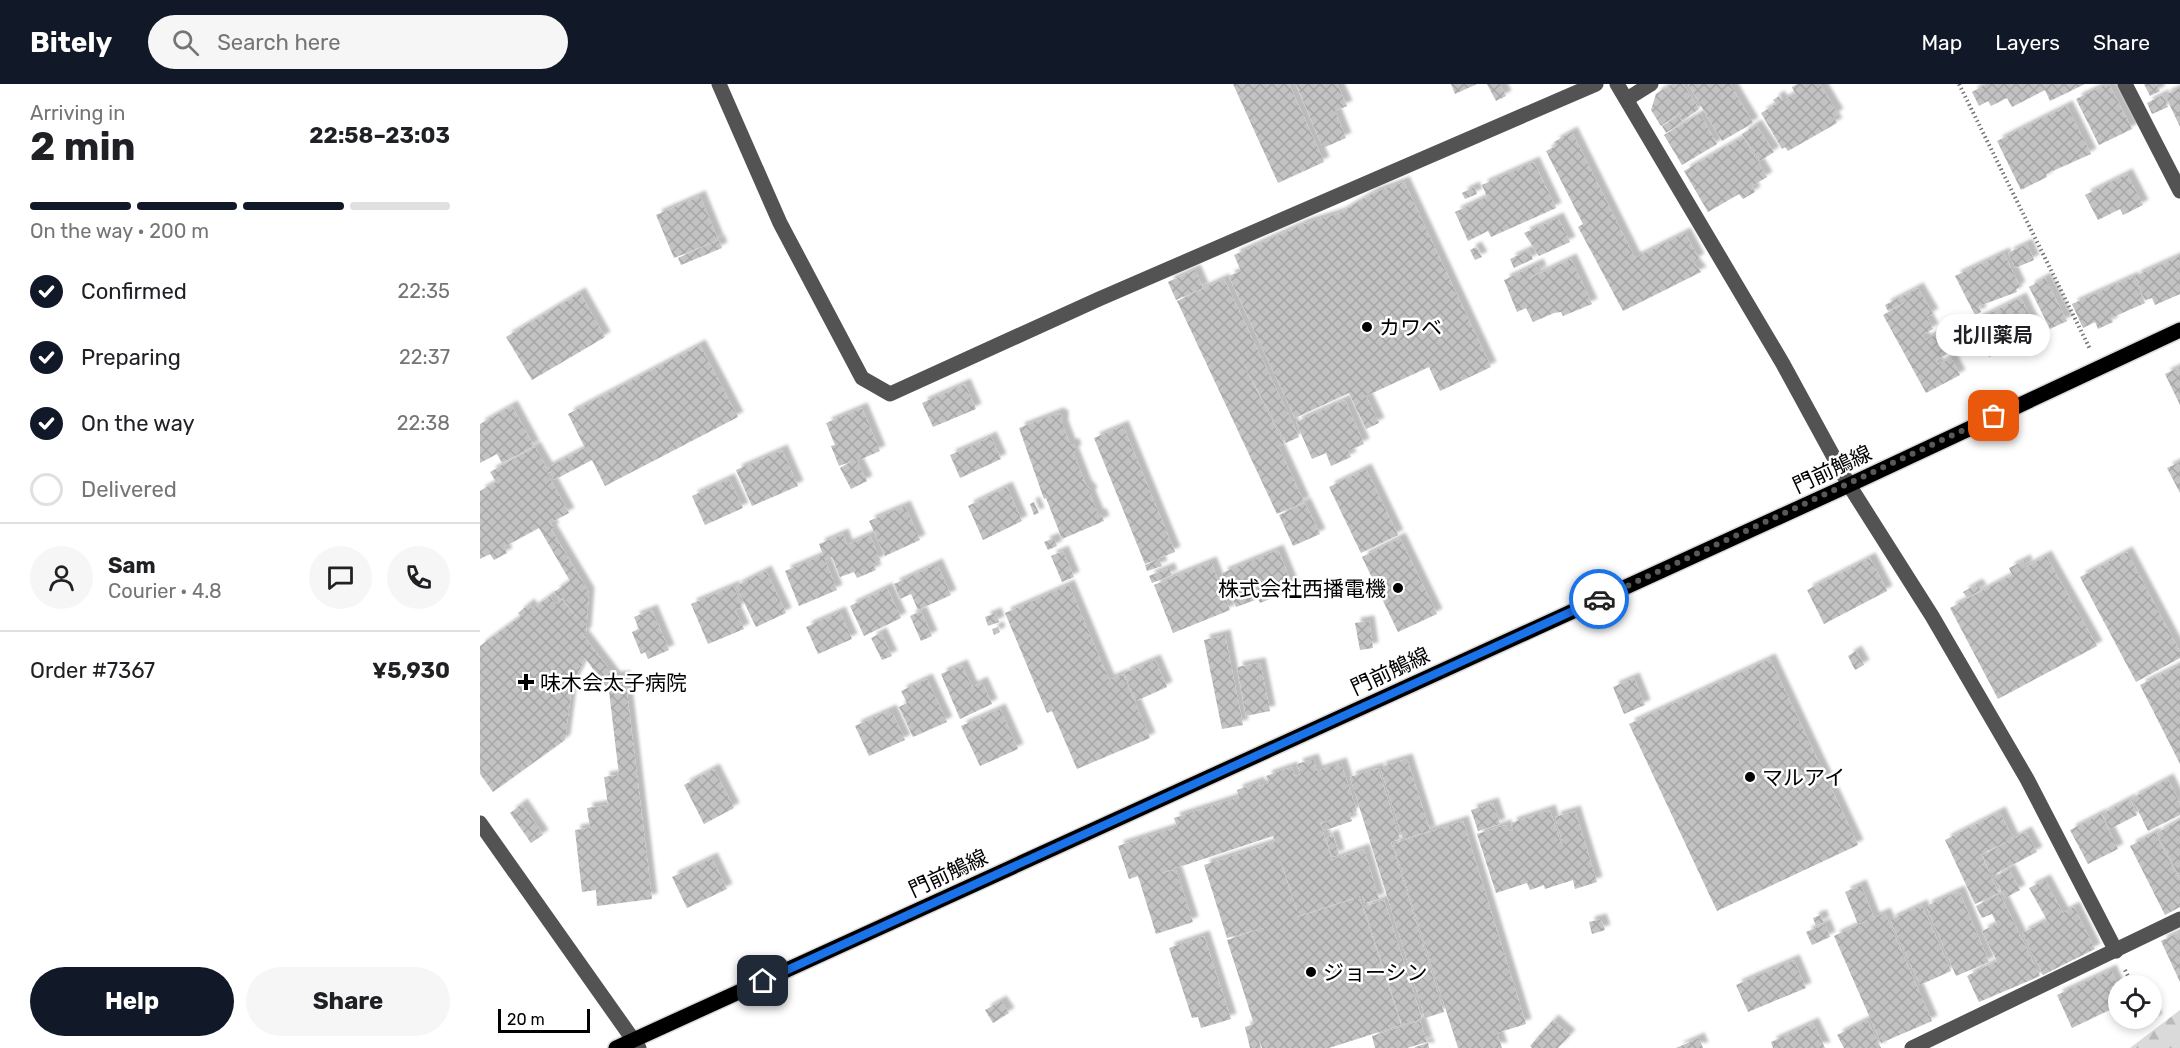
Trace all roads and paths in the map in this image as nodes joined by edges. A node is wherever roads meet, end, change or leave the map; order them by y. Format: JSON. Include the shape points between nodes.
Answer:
{"nodes":[{"id":1,"x":719,"y":84,"type":"edge"},
{"id":2,"x":1596,"y":84,"type":"edge"},
{"id":3,"x":1617,"y":84,"type":"edge"},
{"id":4,"x":1651,"y":84,"type":"edge"},
{"id":5,"x":1959,"y":84,"type":"edge"},
{"id":6,"x":2125,"y":84,"type":"edge"},
{"id":7,"x":1627,"y":99,"type":"junction"},
{"id":8,"x":2180,"y":191,"type":"edge"},
{"id":9,"x":2180,"y":330,"type":"edge"},
{"id":10,"x":2098,"y":366,"type":"junction"},
{"id":11,"x":1849,"y":485,"type":"junction"},
{"id":12,"x":480,"y":823,"type":"edge"},
{"id":13,"x":2180,"y":920,"type":"edge"},
{"id":14,"x":2116,"y":951,"type":"junction"},
{"id":15,"x":636,"y":1044,"type":"edge"},
{"id":16,"x":616,"y":1048,"type":"edge"},
{"id":17,"x":1912,"y":1048,"type":"edge"}],
"edges":[{"from":1,"to":2,"type":"street","via":[[780,224],[862,378],[890,394],[1110,294]]},
{"from":3,"to":7,"type":"street"},
{"from":4,"to":7,"type":"street"},
{"from":5,"to":10,"type":"path"},
{"from":6,"to":8,"type":"street"},
{"from":7,"to":11,"type":"street","via":[[1783,364]]},
{"from":9,"to":10,"type":"main road","name":"門前鵤線"},
{"from":10,"to":11,"type":"main road","name":"門前鵤線"},
{"from":11,"to":14,"type":"street","via":[[1932,616],[2027,779]]},
{"from":11,"to":15,"type":"main road","name":"門前鵤線"},
{"from":12,"to":15,"type":"street"},
{"from":13,"to":14,"type":"street"},
{"from":14,"to":17,"type":"street"},
{"from":15,"to":16,"type":"main road","name":"門前鵤線"}]}
